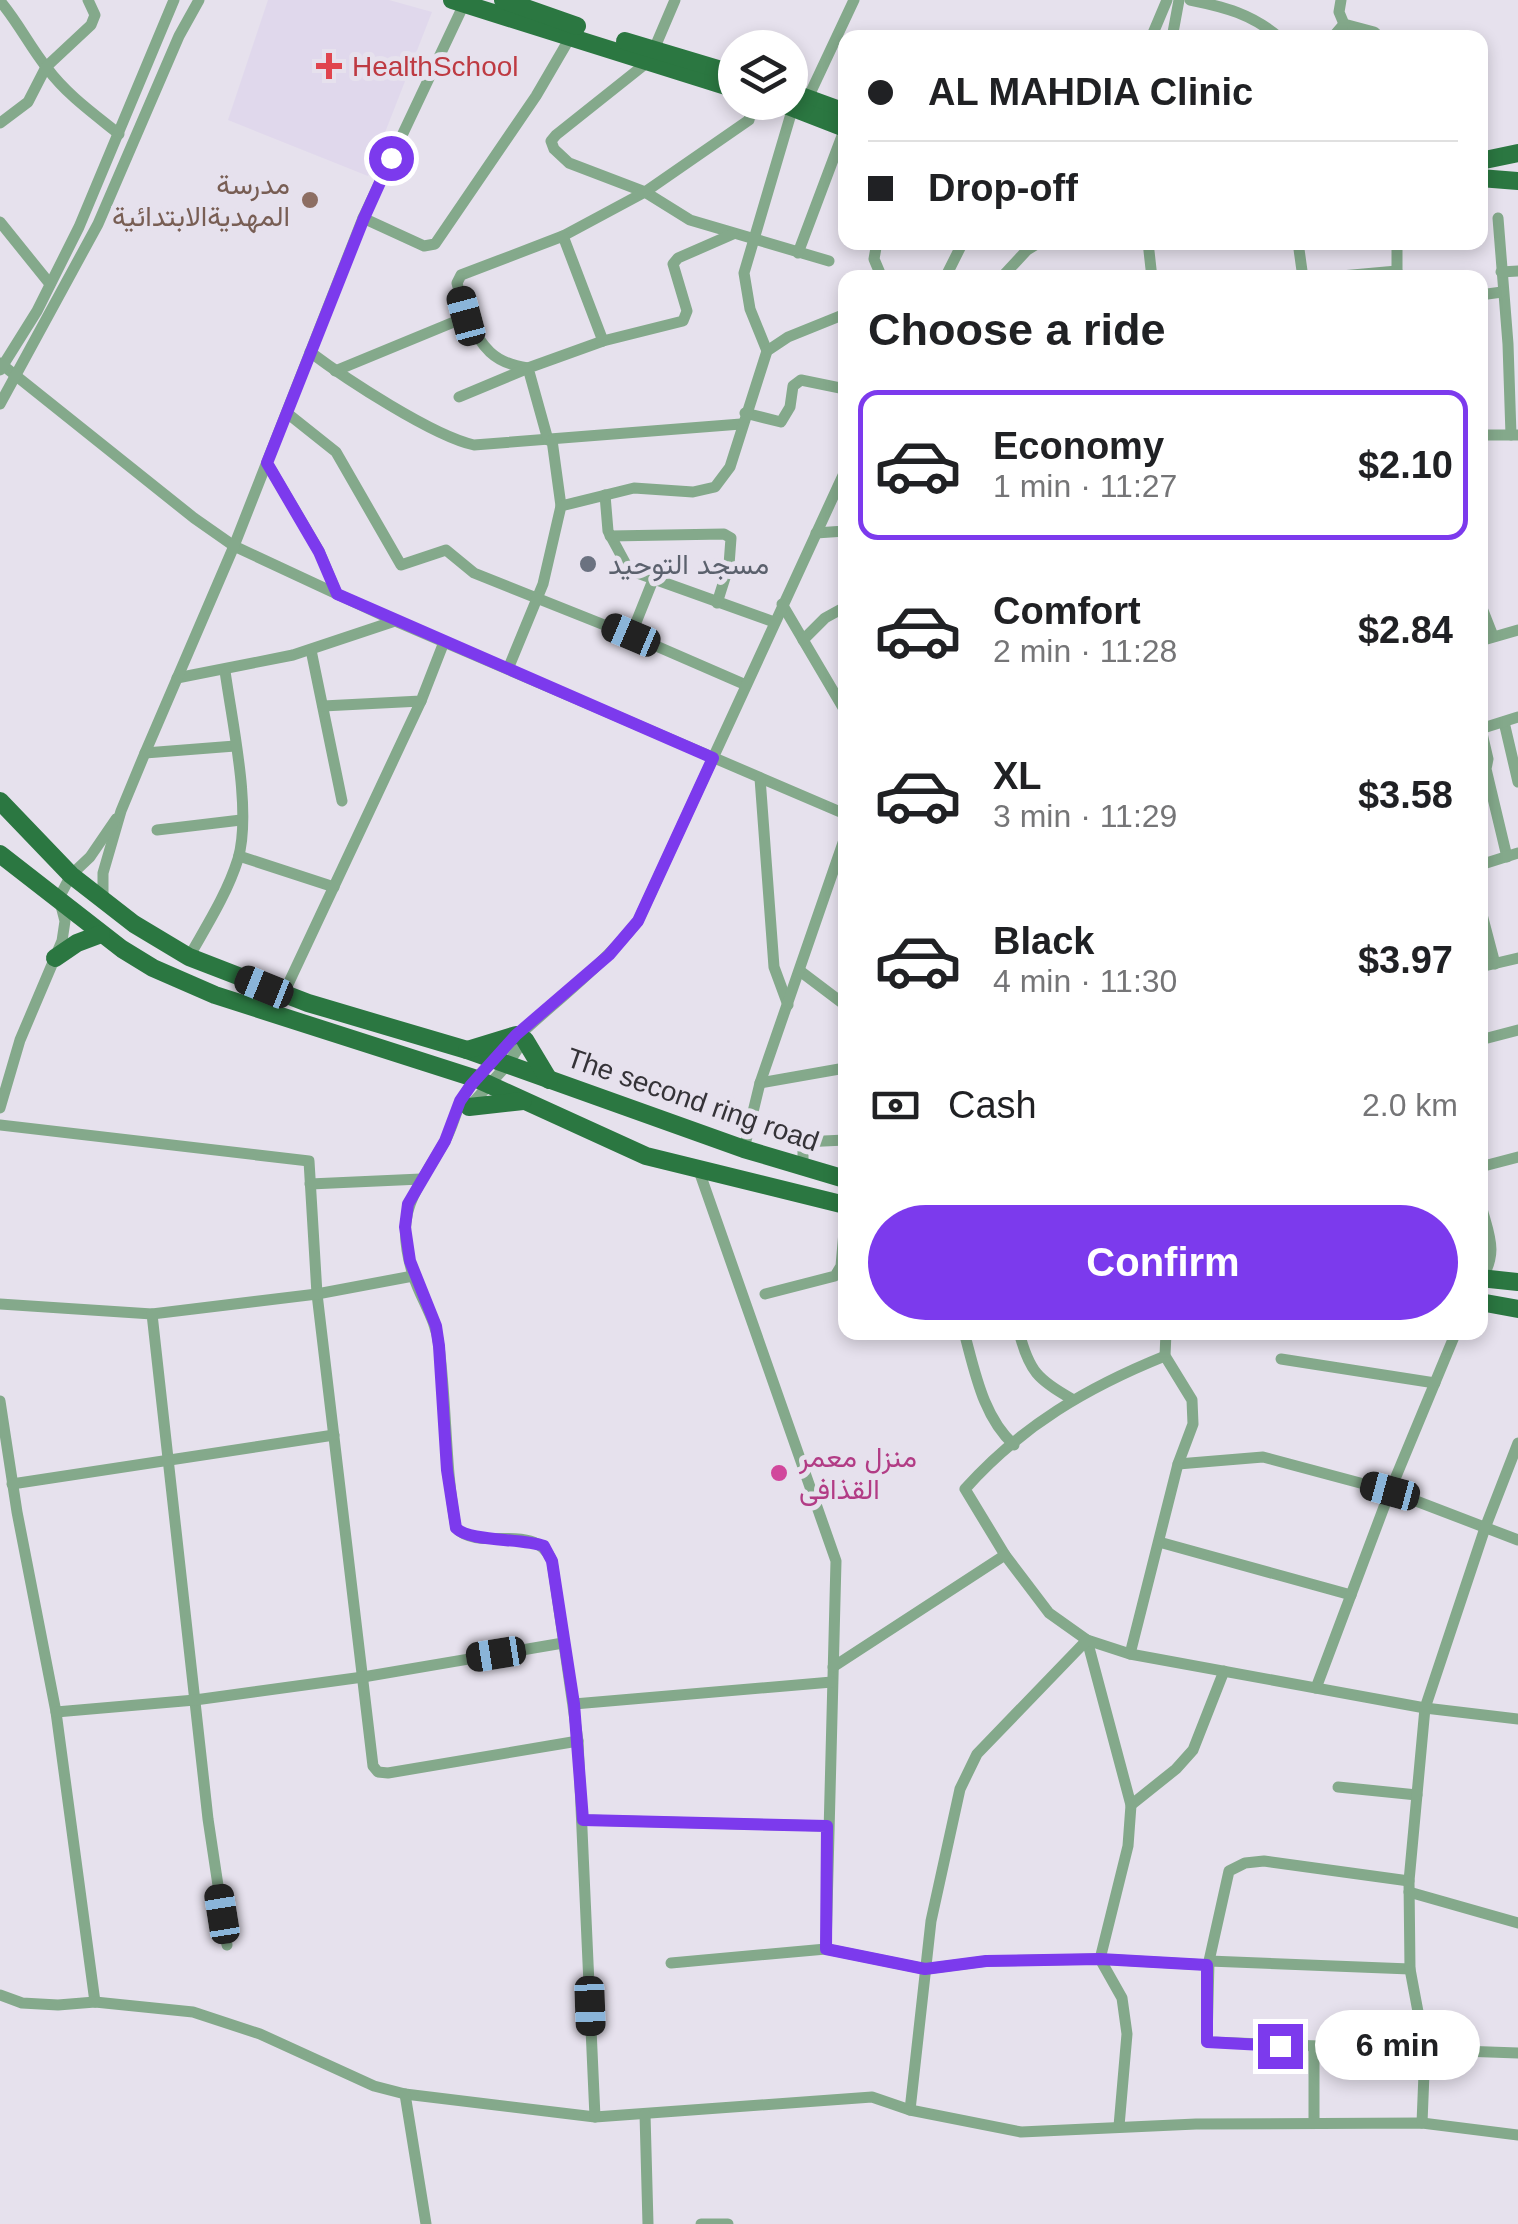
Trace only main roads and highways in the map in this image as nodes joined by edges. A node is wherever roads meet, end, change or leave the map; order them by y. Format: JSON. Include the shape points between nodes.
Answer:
{"nodes":[{"id":1,"x":503,"y":0,"type":"edge"},
{"id":2,"x":461,"y":1,"type":"edge"},
{"id":3,"x":651,"y":55,"type":"junction"},
{"id":4,"x":718,"y":70,"type":"edge"},
{"id":5,"x":718,"y":83,"type":"edge"},
{"id":6,"x":808,"y":105,"type":"edge"},
{"id":7,"x":808,"y":109,"type":"edge"},
{"id":8,"x":838,"y":111,"type":"edge"},
{"id":9,"x":838,"y":124,"type":"edge"},
{"id":10,"x":1518,"y":153,"type":"edge"},
{"id":11,"x":1488,"y":159,"type":"edge"},
{"id":12,"x":1488,"y":179,"type":"edge"},
{"id":13,"x":1515,"y":181,"type":"edge"},
{"id":14,"x":0,"y":801,"type":"edge"},
{"id":15,"x":0,"y":854,"type":"edge"},
{"id":16,"x":100,"y":934,"type":"junction"},
{"id":17,"x":55,"y":958,"type":"road end"},
{"id":18,"x":468,"y":1050,"type":"junction"},
{"id":19,"x":549,"y":1080,"type":"junction"},
{"id":20,"x":529,"y":1101,"type":"junction"},
{"id":21,"x":462,"y":1113,"type":"road end"},
{"id":22,"x":838,"y":1177,"type":"edge"},
{"id":23,"x":838,"y":1203,"type":"edge"},
{"id":24,"x":1488,"y":1280,"type":"edge"},
{"id":25,"x":1518,"y":1282,"type":"edge"},
{"id":26,"x":1488,"y":1303,"type":"edge"},
{"id":27,"x":1518,"y":1309,"type":"edge"}],
"edges":[{"from":1,"to":3,"type":"main road"},
{"from":2,"to":3,"type":"main road"},
{"from":3,"to":4,"type":"main road"},
{"from":3,"to":5,"type":"main road"},
{"from":6,"to":8,"type":"main road"},
{"from":7,"to":9,"type":"main road"},
{"from":10,"to":11,"type":"main road"},
{"from":12,"to":13,"type":"main road"},
{"from":14,"to":18,"type":"main road","name":"The second ring road","via":[[71,875],[189,957],[283,995]]},
{"from":15,"to":16,"type":"main road","name":"The second ring road"},
{"from":16,"to":17,"type":"main road"},
{"from":16,"to":20,"type":"main road","name":"The second ring road","via":[[153,968],[215,995]]},
{"from":18,"to":19,"type":"main road","name":"The second ring road"},
{"from":18,"to":19,"type":"main road","via":[[523,1034]]},
{"from":19,"to":22,"type":"main road","name":"The second ring road"},
{"from":20,"to":21,"type":"main road"},
{"from":20,"to":23,"type":"main road","name":"The second ring road","via":[[646,1156]]},
{"from":24,"to":25,"type":"main road"},
{"from":26,"to":27,"type":"main road"}]}
